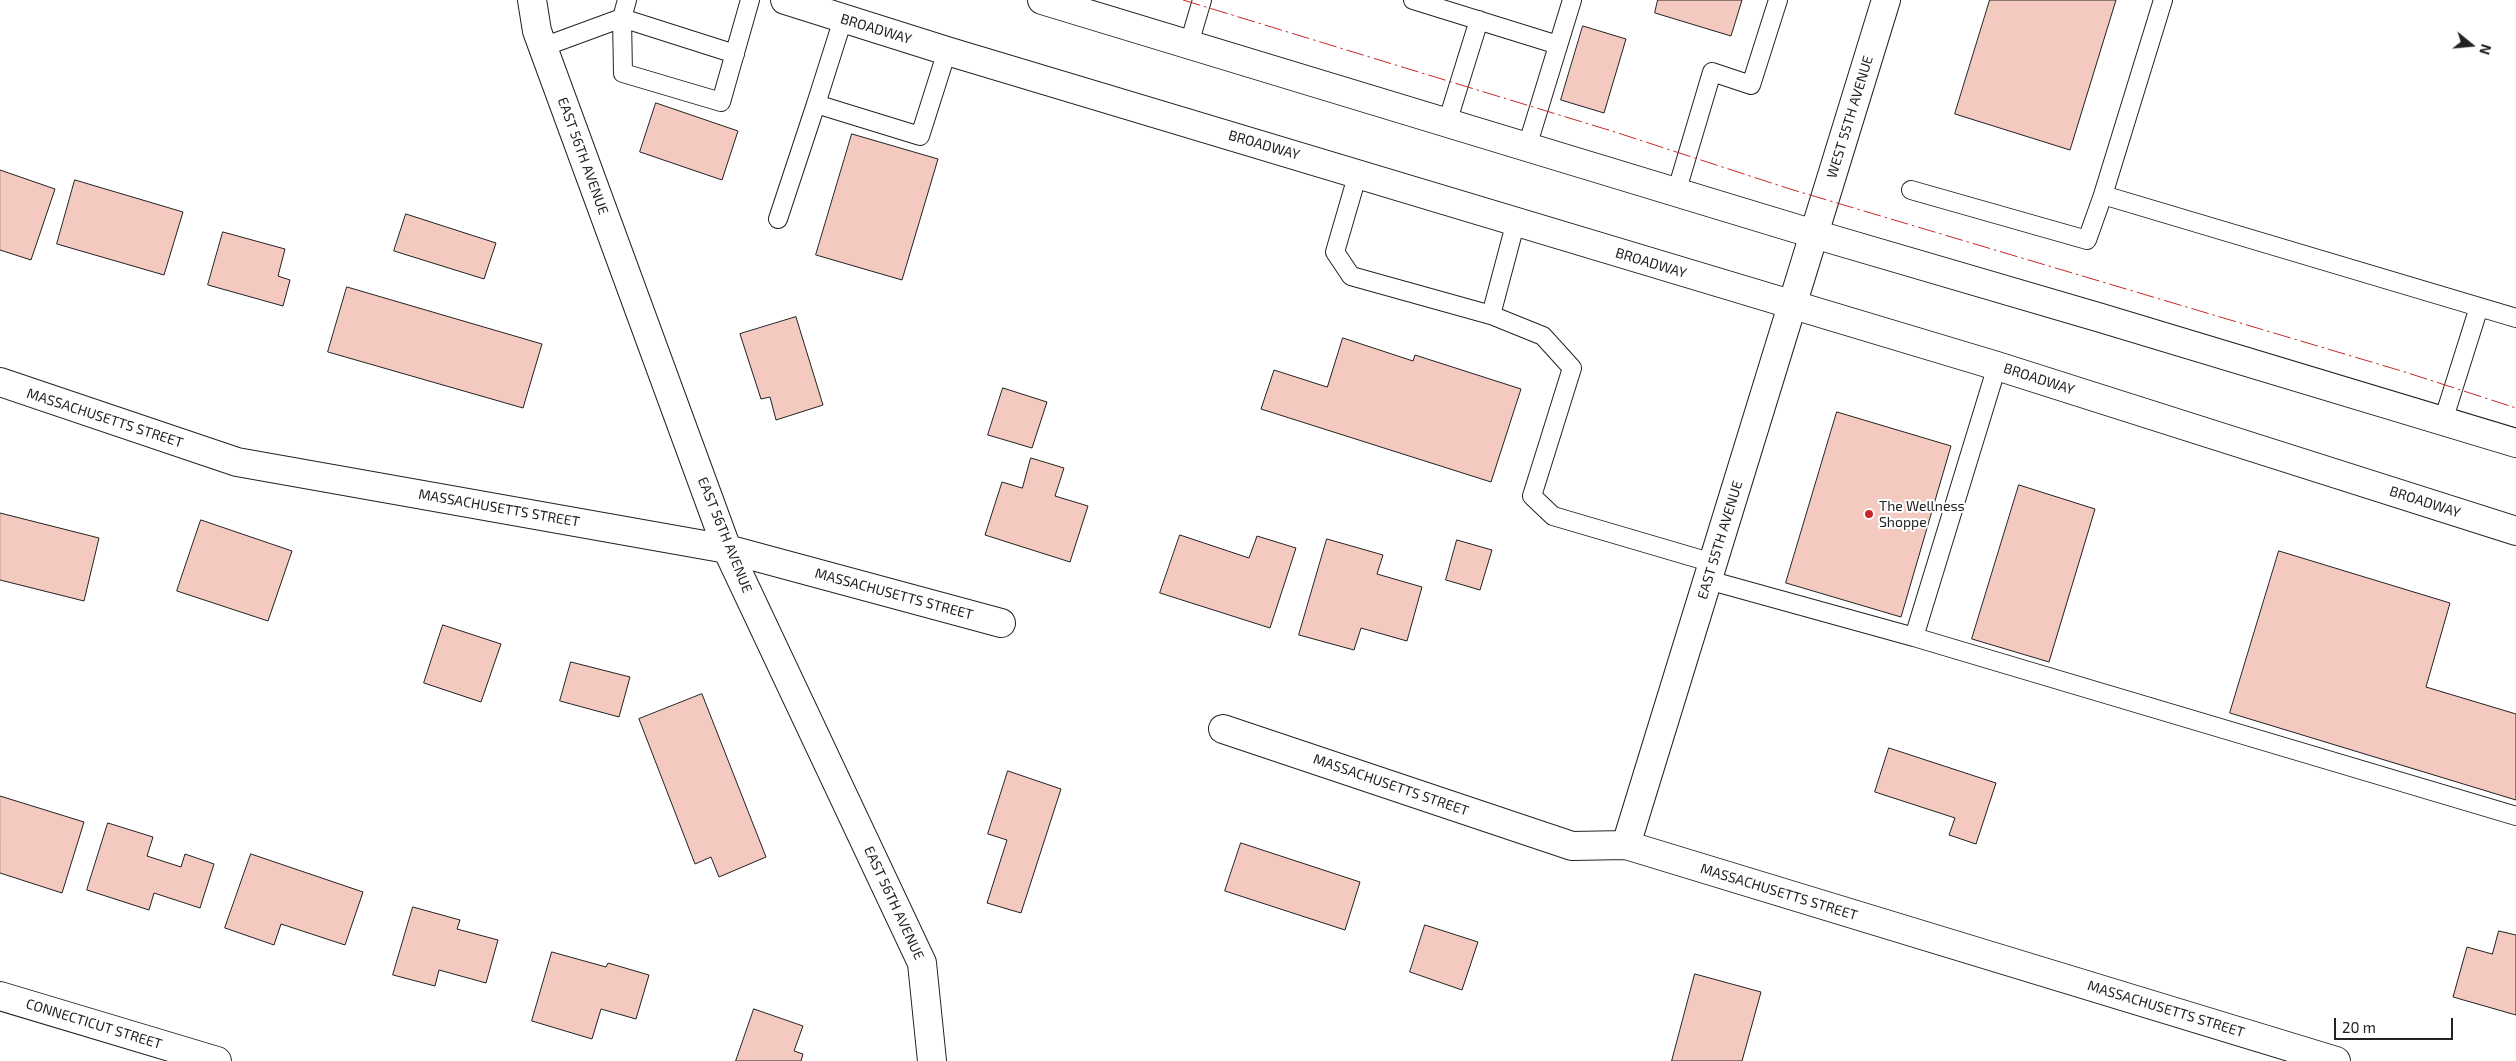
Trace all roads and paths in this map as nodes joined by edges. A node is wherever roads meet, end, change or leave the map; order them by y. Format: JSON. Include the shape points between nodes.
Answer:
{"nodes":[{"id":1,"x":532,"y":0,"type":"edge"},
{"id":2,"x":627,"y":0,"type":"edge"},
{"id":3,"x":750,"y":0,"type":"edge"},
{"id":4,"x":785,"y":0,"type":"edge"},
{"id":5,"x":1042,"y":0,"type":"edge"},
{"id":6,"x":1202,"y":0,"type":"edge"},
{"id":7,"x":1413,"y":0,"type":"edge"},
{"id":8,"x":1572,"y":0,"type":"edge"},
{"id":9,"x":1778,"y":0,"type":"edge"},
{"id":10,"x":1886,"y":0,"type":"edge"},
{"id":11,"x":2163,"y":0,"type":"edge"},
{"id":12,"x":622,"y":18,"type":"junction"},
{"id":13,"x":843,"y":19,"type":"junction"},
{"id":14,"x":1479,"y":20,"type":"junction"},
{"id":15,"x":1188,"y":44,"type":"junction"},
{"id":16,"x":1558,"y":45,"type":"junction"},
{"id":17,"x":543,"y":47,"type":"junction"},
{"id":18,"x":947,"y":51,"type":"junction"},
{"id":19,"x":735,"y":54,"type":"junction"},
{"id":20,"x":816,"y":104,"type":"junction"},
{"id":21,"x":1447,"y":123,"type":"junction"},
{"id":22,"x":1527,"y":147,"type":"junction"},
{"id":23,"x":1358,"y":173,"type":"junction"},
{"id":24,"x":1911,"y":190,"type":"dead end"},
{"id":25,"x":1676,"y":193,"type":"junction"},
{"id":26,"x":2103,"y":194,"type":"junction"},
{"id":27,"x":778,"y":219,"type":"dead end"},
{"id":28,"x":1516,"y":221,"type":"junction"},
{"id":29,"x":1814,"y":234,"type":"junction"},
{"id":30,"x":1792,"y":306,"type":"junction"},
{"id":31,"x":2479,"y":308,"type":"junction"},
{"id":32,"x":1491,"y":316,"type":"junction"},
{"id":33,"x":2516,"y":318,"type":"edge"},
{"id":34,"x":1997,"y":366,"type":"junction"},
{"id":35,"x":0,"y":382,"type":"edge"},
{"id":36,"x":2443,"y":421,"type":"junction"},
{"id":37,"x":2516,"y":443,"type":"edge"},
{"id":38,"x":2516,"y":531,"type":"edge"},
{"id":39,"x":727,"y":549,"type":"junction"},
{"id":40,"x":1710,"y":572,"type":"junction"},
{"id":41,"x":1001,"y":623,"type":"dead end"},
{"id":42,"x":1914,"y":637,"type":"junction"},
{"id":43,"x":1223,"y":729,"type":"dead end"},
{"id":44,"x":2516,"y":816,"type":"edge"},
{"id":45,"x":1626,"y":845,"type":"junction"},
{"id":46,"x":0,"y":996,"type":"edge"},
{"id":47,"x":217,"y":1061,"type":"edge"},
{"id":48,"x":932,"y":1061,"type":"edge"},
{"id":49,"x":2336,"y":1061,"type":"edge"}],
"edges":[{"from":1,"to":17,"type":"street","name":"EAST 56TH AVENUE"},
{"from":2,"to":12,"type":"lane"},
{"from":3,"to":19,"type":"lane"},
{"from":4,"to":13,"type":"street","name":"BROADWAY"},
{"from":5,"to":15,"type":"street"},
{"from":6,"to":15,"type":"lane"},
{"from":7,"to":14,"type":"lane"},
{"from":8,"to":16,"type":"lane"},
{"from":9,"to":25,"type":"lane","via":[[1751,85],[1712,72]]},
{"from":10,"to":29,"type":"street","name":"WEST 55TH AVENUE"},
{"from":11,"to":26,"type":"lane"},
{"from":12,"to":17,"type":"lane"},
{"from":12,"to":19,"type":"lane"},
{"from":12,"to":19,"type":"lane","via":[[623,73],[721,102]]},
{"from":13,"to":18,"type":"street","name":"BROADWAY"},
{"from":13,"to":20,"type":"lane"},
{"from":14,"to":16,"type":"lane"},
{"from":14,"to":21,"type":"lane"},
{"from":15,"to":21,"type":"street"},
{"from":16,"to":22,"type":"lane"},
{"from":17,"to":39,"type":"street","name":"EAST 56TH AVENUE"},
{"from":18,"to":20,"type":"lane","via":[[920,136]]},
{"from":18,"to":23,"type":"street","name":"BROADWAY"},
{"from":20,"to":27,"type":"lane"},
{"from":21,"to":22,"type":"street"},
{"from":22,"to":25,"type":"street"},
{"from":23,"to":28,"type":"street","name":"BROADWAY"},
{"from":23,"to":32,"type":"lane","via":[[1335,252],[1351,276]]},
{"from":24,"to":26,"type":"lane","via":[[2087,240]]},
{"from":25,"to":29,"type":"street"},
{"from":26,"to":31,"type":"lane"},
{"from":28,"to":30,"type":"street","name":"BROADWAY"},
{"from":28,"to":32,"type":"lane"},
{"from":29,"to":30,"type":"street","name":"EAST 55TH AVENUE"},
{"from":29,"to":36,"type":"street"},
{"from":30,"to":34,"type":"street","name":"BROADWAY"},
{"from":30,"to":40,"type":"street","name":"EAST 55TH AVENUE"},
{"from":31,"to":33,"type":"lane"},
{"from":31,"to":36,"type":"lane"},
{"from":32,"to":40,"type":"lane","via":[[1542,336],[1572,368],[1532,496],[1553,516]]},
{"from":34,"to":38,"type":"street","name":"BROADWAY"},
{"from":34,"to":42,"type":"lane"},
{"from":35,"to":39,"type":"street","name":"MASSACHUSETTS STREET","via":[[237,462]]},
{"from":36,"to":37,"type":"street"},
{"from":39,"to":41,"type":"street","name":"MASSACHUSETTS STREET"},
{"from":39,"to":48,"type":"street","name":"EAST 56TH AVENUE","via":[[922,963]]},
{"from":40,"to":42,"type":"lane"},
{"from":40,"to":45,"type":"street","name":"EAST 55TH AVENUE"},
{"from":42,"to":44,"type":"lane"},
{"from":43,"to":45,"type":"street","name":"MASSACHUSETTS STREET","via":[[1572,846]]},
{"from":45,"to":49,"type":"street","name":"MASSACHUSETTS STREET"},
{"from":46,"to":47,"type":"street","name":"CONNECTICUT STREET"}]}
